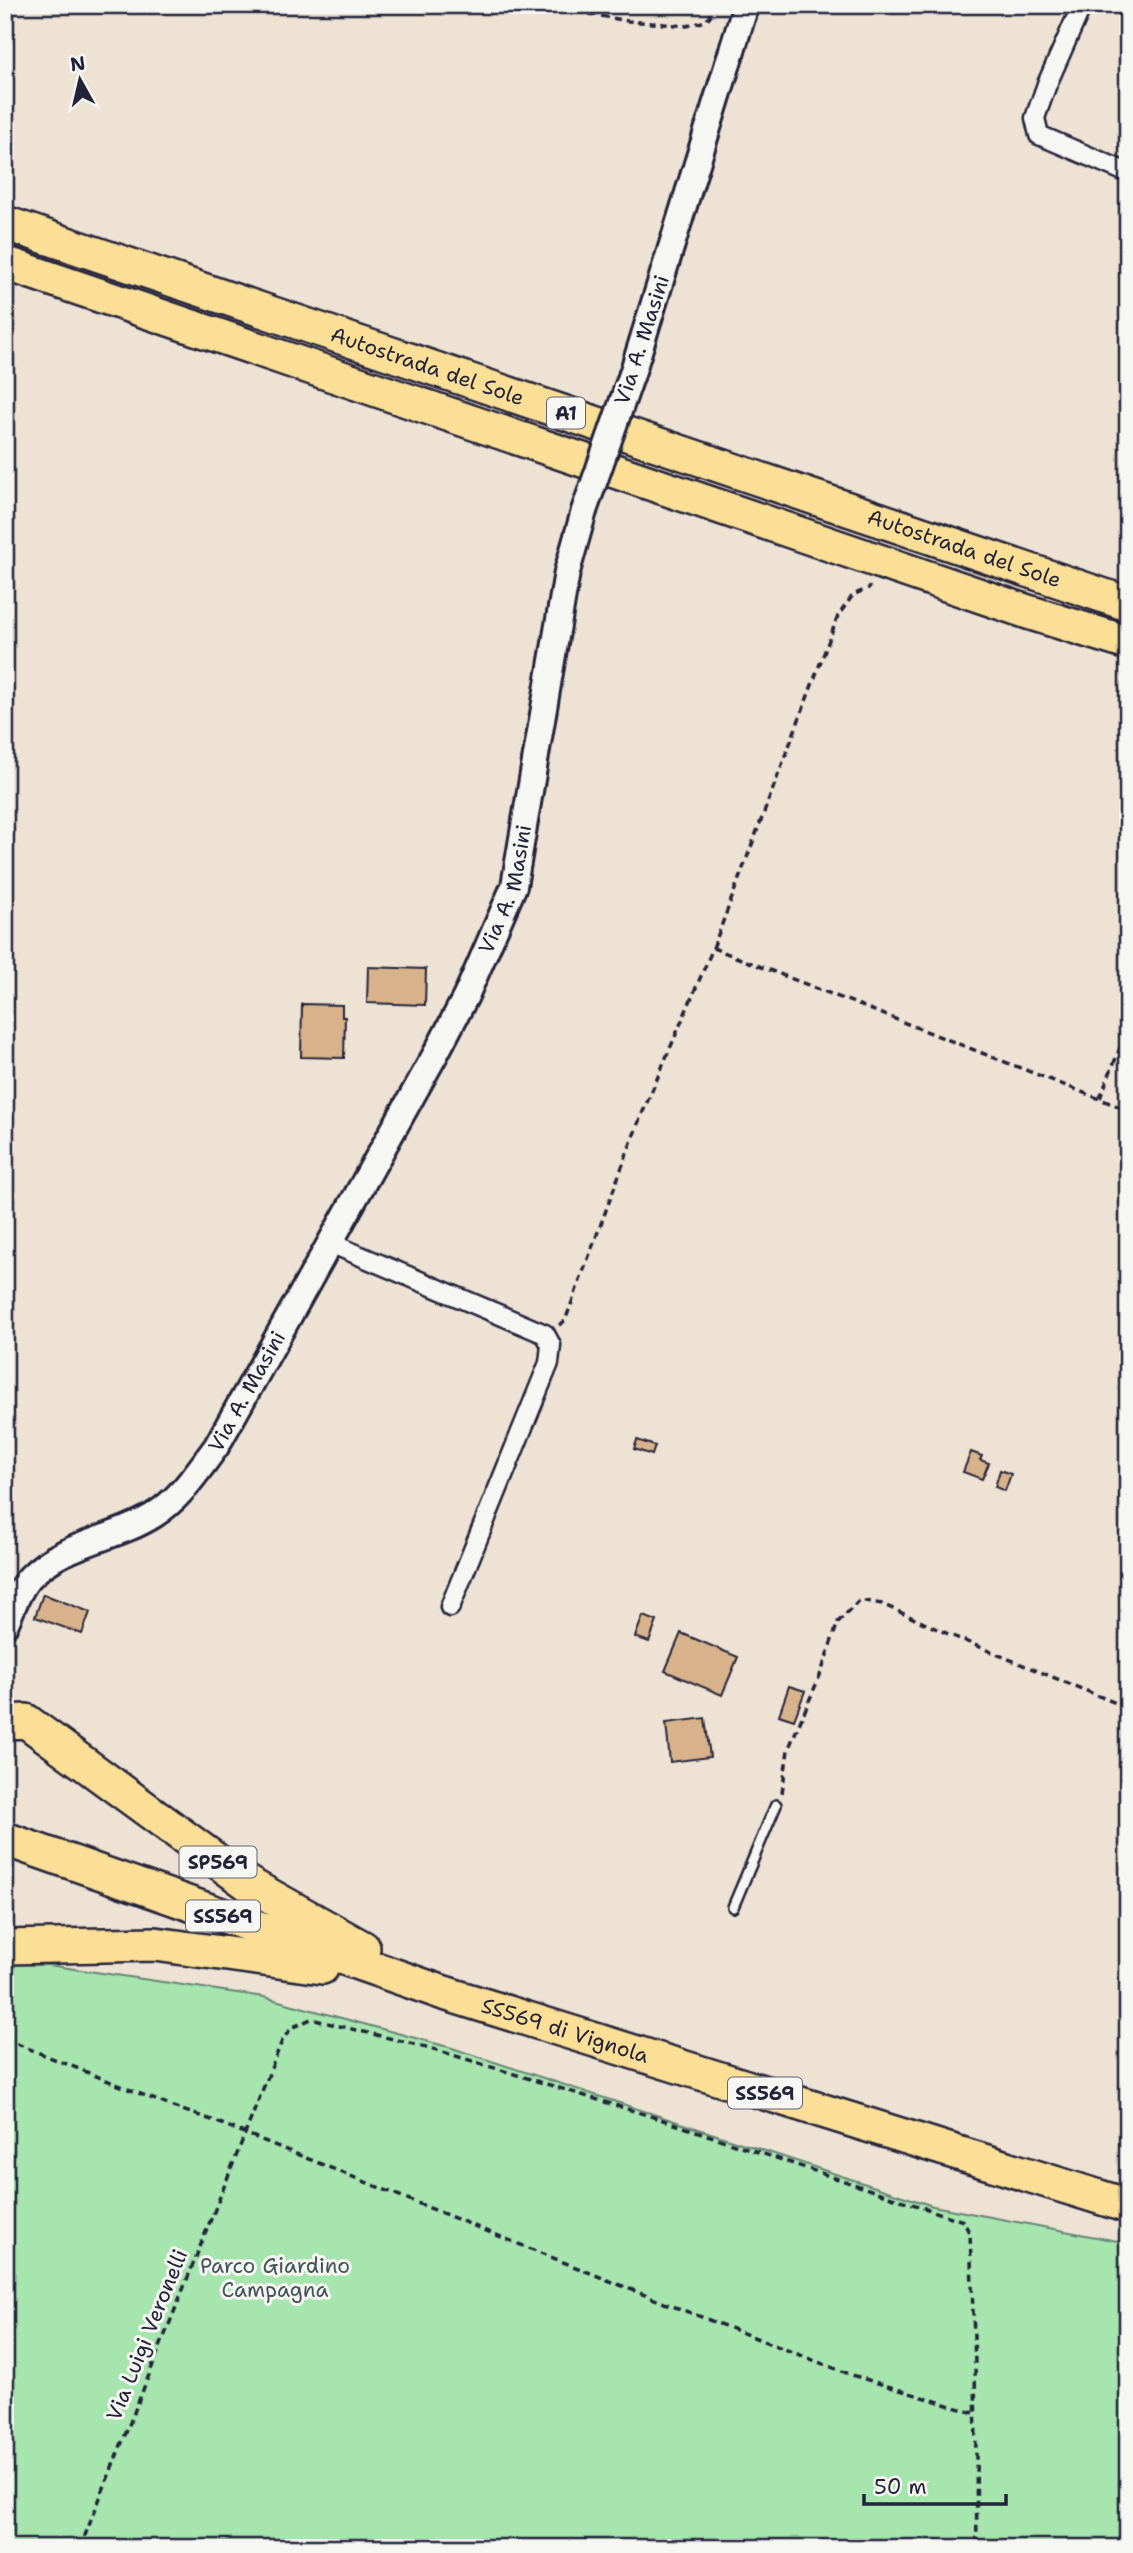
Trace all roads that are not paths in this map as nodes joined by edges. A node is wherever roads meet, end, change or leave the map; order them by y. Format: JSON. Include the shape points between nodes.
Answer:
{"nodes":[{"id":1,"x":746,"y":5,"type":"edge"},
{"id":2,"x":1082,"y":5,"type":"edge"},
{"id":3,"x":1128,"y":173,"type":"edge"},
{"id":4,"x":5,"y":223,"type":"edge"},
{"id":5,"x":5,"y":263,"type":"edge"},
{"id":6,"x":1128,"y":604,"type":"edge"},
{"id":7,"x":1128,"y":643,"type":"edge"},
{"id":8,"x":330,"y":1243,"type":"junction"},
{"id":9,"x":450,"y":1607,"type":"dead end"},
{"id":10,"x":5,"y":1625,"type":"edge"},
{"id":11,"x":12,"y":1715,"type":"edge"},
{"id":12,"x":776,"y":1805,"type":"road end"},
{"id":13,"x":5,"y":1839,"type":"edge"},
{"id":14,"x":733,"y":1907,"type":"dead end"},
{"id":15,"x":5,"y":1947,"type":"edge"},
{"id":16,"x":441,"y":1992,"type":"junction"},
{"id":17,"x":1128,"y":2206,"type":"edge"}],
"edges":[{"from":1,"to":8,"type":"street","name":"Via A. Masini","bridge":true,"via":[[567,572],[514,886],[466,996]]},
{"from":2,"to":3,"type":"street","via":[[1035,118],[1039,135]]},
{"from":4,"to":6,"type":"highway","name":"Autostrada del Sole","number":"A1"},
{"from":5,"to":7,"type":"highway","name":"Autostrada del Sole","number":"A1"},
{"from":8,"to":9,"type":"street","via":[[545,1334],[551,1345],[549,1363]]},
{"from":8,"to":10,"type":"street","name":"Via A. Masini","via":[[216,1447],[187,1486],[152,1516],[54,1557],[28,1579]]},
{"from":11,"to":16,"type":"highway","number":"SP569","via":[[247,1883]]},
{"from":12,"to":14,"type":"lane"},
{"from":13,"to":16,"type":"highway","name":"SS569 di Vignola","number":"SS569"},
{"from":15,"to":16,"type":"highway","via":[[155,1944],[303,1963]]},
{"from":16,"to":17,"type":"highway","name":"SS569 di Vignola","number":"SS569"}]}
